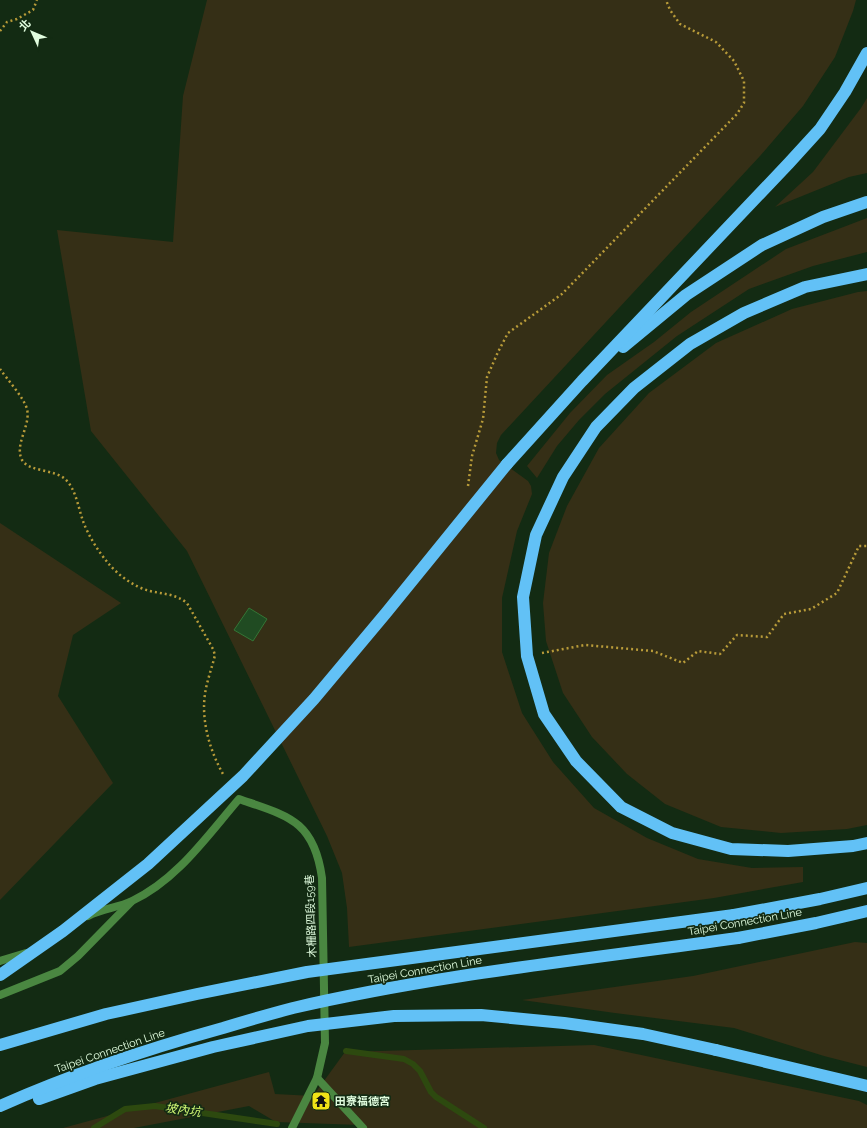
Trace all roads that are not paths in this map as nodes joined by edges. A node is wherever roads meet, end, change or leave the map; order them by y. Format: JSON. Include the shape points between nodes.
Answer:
{"nodes":[{"id":1,"x":867,"y":54,"type":"edge"},
{"id":2,"x":867,"y":202,"type":"edge"},
{"id":3,"x":867,"y":274,"type":"edge"},
{"id":4,"x":582,"y":381,"type":"junction"},
{"id":5,"x":867,"y":843,"type":"edge"},
{"id":6,"x":867,"y":888,"type":"edge"},
{"id":7,"x":131,"y":902,"type":"junction"},
{"id":8,"x":867,"y":911,"type":"edge"},
{"id":9,"x":0,"y":961,"type":"edge"},
{"id":10,"x":0,"y":975,"type":"edge"},
{"id":11,"x":0,"y":995,"type":"edge"},
{"id":12,"x":0,"y":1045,"type":"edge"},
{"id":13,"x":317,"y":1078,"type":"junction"},
{"id":14,"x":867,"y":1086,"type":"edge"},
{"id":15,"x":0,"y":1106,"type":"edge"},
{"id":16,"x":0,"y":1112,"type":"edge"},
{"id":17,"x":292,"y":1128,"type":"edge"},
{"id":18,"x":363,"y":1128,"type":"edge"}],
"edges":[{"from":1,"to":4,"type":"highway","via":[[820,129]]},
{"from":2,"to":4,"type":"highway","via":[[823,217],[762,245],[686,296]]},
{"from":3,"to":5,"type":"highway","via":[[805,287],[744,313],[690,344],[634,388],[596,427],[563,477],[536,534],[523,596],[527,656],[544,714],[576,761],[621,807],[672,833],[731,849],[788,851]]},
{"from":4,"to":10,"type":"highway","bridge":true,"via":[[507,464],[314,699],[243,776],[148,864],[63,931]]},
{"from":6,"to":12,"type":"highway","name":"Taipei Connection Line","bridge":true,"via":[[734,915],[307,972],[106,1014]]},
{"from":7,"to":9,"type":"street","via":[[89,915],[42,949]]},
{"from":7,"to":11,"type":"street","via":[[60,971]]},
{"from":7,"to":13,"type":"street","name":"木柵路四段159巷","via":[[181,866],[238,799],[278,813],[308,834],[320,861],[322,878],[325,1043]]},
{"from":8,"to":15,"type":"highway","name":"Taipei Connection Line","bridge":true,"via":[[738,938],[482,973],[292,1008],[102,1065]]},
{"from":13,"to":17,"type":"street","name":"木柵路四段159巷"},
{"from":13,"to":18,"type":"street"},
{"from":14,"to":16,"type":"highway","bridge":true,"via":[[642,1034],[481,1015],[394,1016],[308,1026],[213,1047],[95,1079]]}]}
